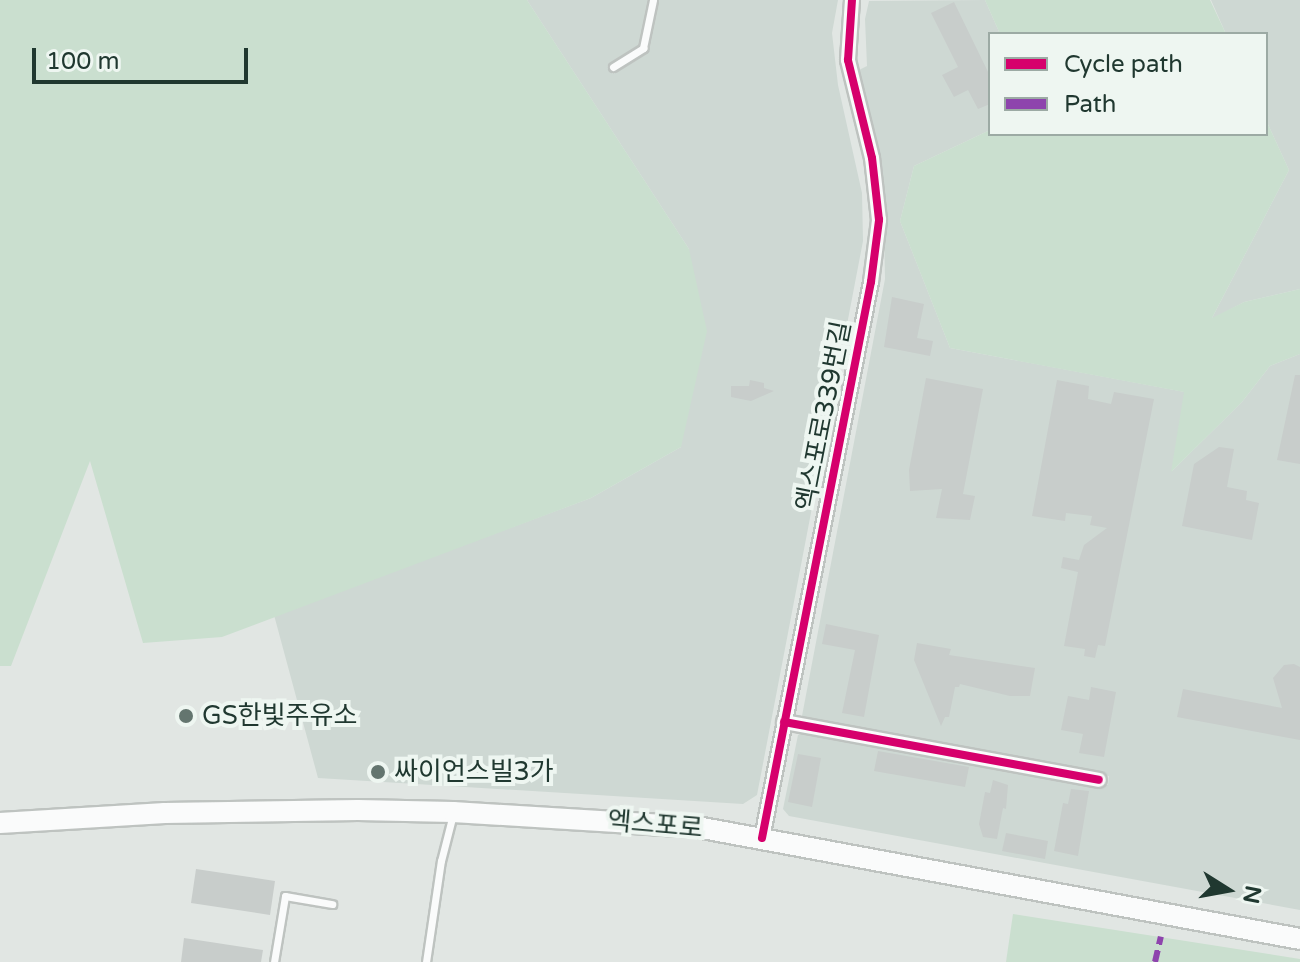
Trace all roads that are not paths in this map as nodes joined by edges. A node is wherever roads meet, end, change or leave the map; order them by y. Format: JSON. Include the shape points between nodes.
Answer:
{"nodes":[{"id":1,"x":653,"y":0,"type":"edge"},
{"id":2,"x":852,"y":0,"type":"edge"},
{"id":3,"x":613,"y":67,"type":"dead end"},
{"id":4,"x":784,"y":722,"type":"junction"},
{"id":5,"x":1099,"y":780,"type":"dead end"},
{"id":6,"x":453,"y":812,"type":"junction"},
{"id":7,"x":0,"y":823,"type":"edge"},
{"id":8,"x":762,"y":838,"type":"junction"},
{"id":9,"x":332,"y":904,"type":"dead end"},
{"id":10,"x":1300,"y":939,"type":"edge"},
{"id":11,"x":274,"y":962,"type":"edge"},
{"id":12,"x":426,"y":962,"type":"edge"}],
"edges":[{"from":1,"to":3,"type":"lane","via":[[643,48]]},
{"from":2,"to":4,"type":"street","name":"엑스포로339번길","via":[[848,60],[872,158],[879,220]]},
{"from":4,"to":5,"type":"street"},
{"from":4,"to":8,"type":"street","name":"엑스포로339번길"},
{"from":6,"to":7,"type":"main road","name":"엑스포로","via":[[165,813]]},
{"from":6,"to":8,"type":"main road","name":"엑스포로","via":[[697,827]]},
{"from":6,"to":12,"type":"lane"},
{"from":8,"to":10,"type":"main road","name":"엑스포로"},
{"from":9,"to":11,"type":"lane","via":[[285,896]]}]}
